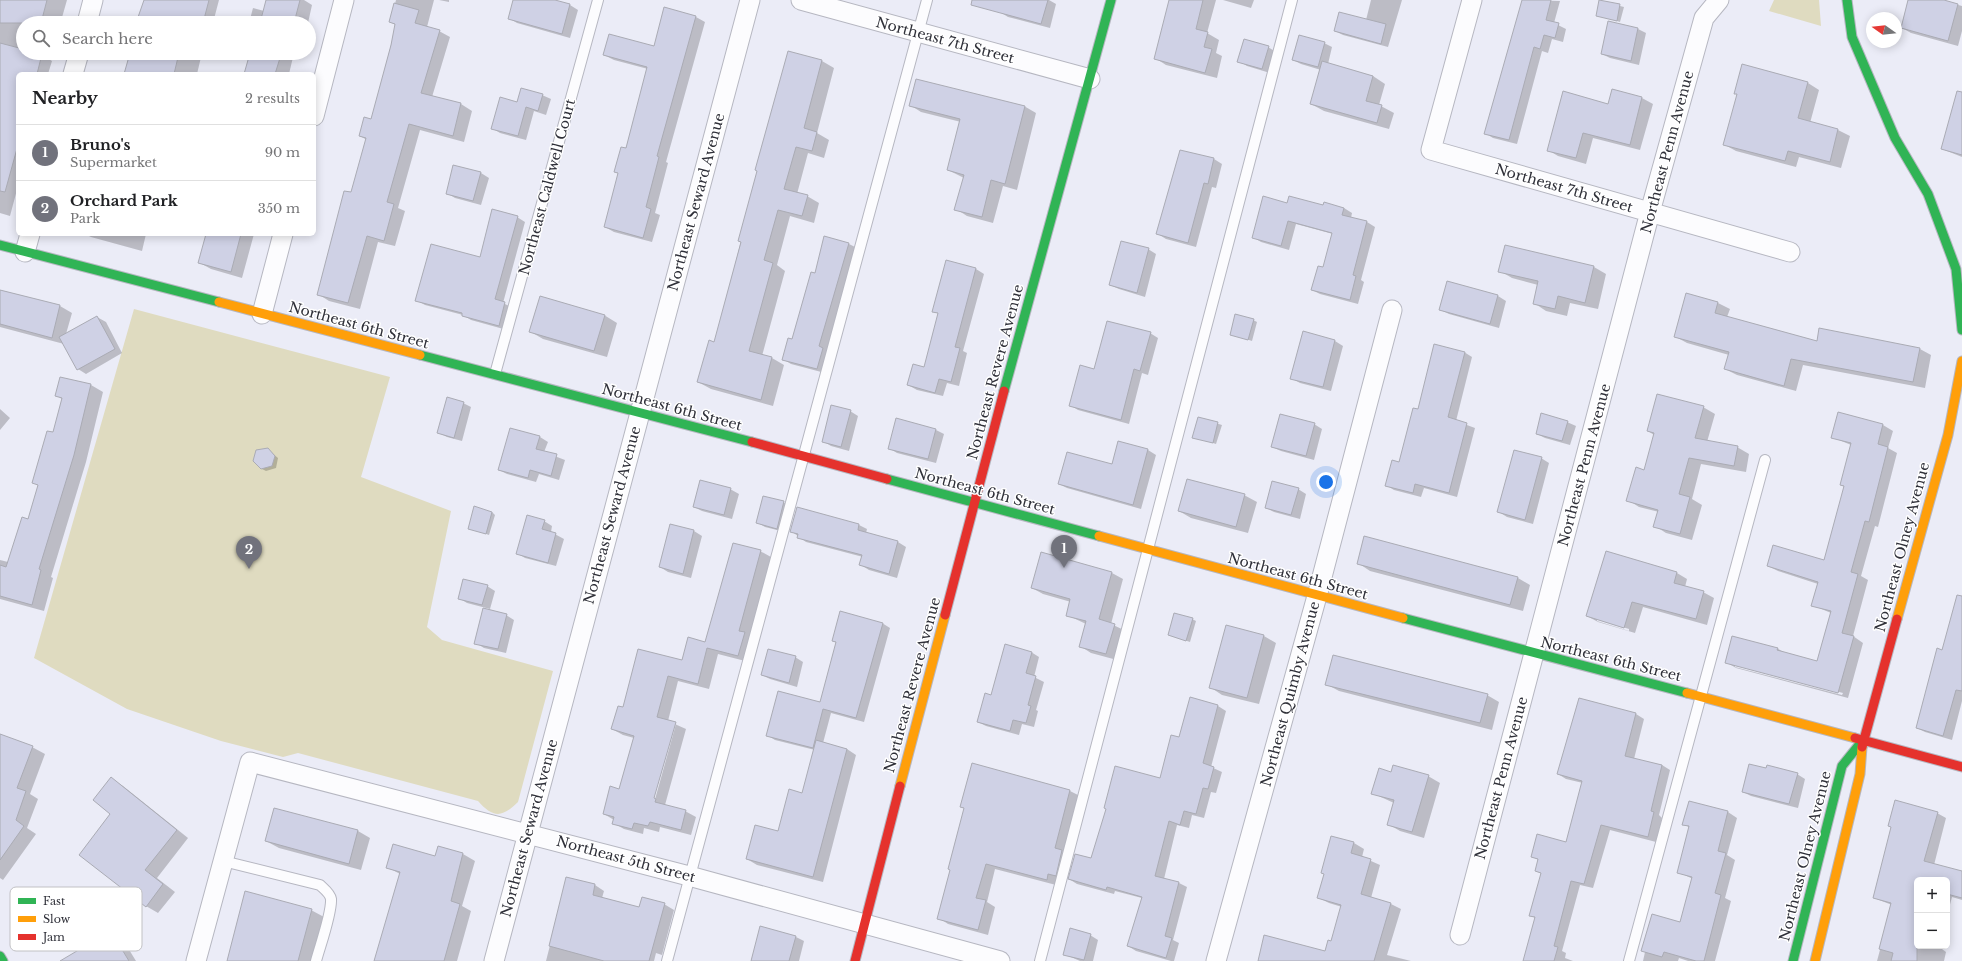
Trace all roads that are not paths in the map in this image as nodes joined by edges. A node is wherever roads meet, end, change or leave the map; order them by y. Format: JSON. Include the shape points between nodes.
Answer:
{"nodes":[{"id":1,"x":93,"y":0,"type":"edge"},
{"id":2,"x":344,"y":0,"type":"edge"},
{"id":3,"x":598,"y":0,"type":"edge"},
{"id":4,"x":750,"y":0,"type":"edge"},
{"id":5,"x":801,"y":0,"type":"edge"},
{"id":6,"x":927,"y":0,"type":"edge"},
{"id":7,"x":1111,"y":0,"type":"edge"},
{"id":8,"x":1292,"y":0,"type":"edge"},
{"id":9,"x":1472,"y":0,"type":"edge"},
{"id":10,"x":1719,"y":0,"type":"edge"},
{"id":11,"x":1847,"y":0,"type":"edge"},
{"id":12,"x":89,"y":16,"type":"edge"},
{"id":13,"x":919,"y":33,"type":"junction"},
{"id":14,"x":77,"y":60,"type":"edge"},
{"id":15,"x":74,"y":72,"type":"edge"},
{"id":16,"x":1090,"y":79,"type":"junction"},
{"id":17,"x":316,"y":108,"type":"edge"},
{"id":18,"x":1650,"y":212,"type":"junction"},
{"id":19,"x":282,"y":236,"type":"edge"},
{"id":20,"x":28,"y":243,"type":"edge"},
{"id":21,"x":0,"y":245,"type":"edge"},
{"id":22,"x":1790,"y":252,"type":"dead end"},
{"id":23,"x":1392,"y":310,"type":"dead end"},
{"id":24,"x":262,"y":314,"type":"junction"},
{"id":25,"x":1962,"y":330,"type":"edge"},
{"id":26,"x":1962,"y":361,"type":"edge"},
{"id":27,"x":495,"y":374,"type":"junction"},
{"id":28,"x":639,"y":414,"type":"junction"},
{"id":29,"x":804,"y":456,"type":"junction"},
{"id":30,"x":1765,"y":460,"type":"dead end"},
{"id":31,"x":974,"y":502,"type":"junction"},
{"id":32,"x":1147,"y":549,"type":"junction"},
{"id":33,"x":1316,"y":596,"type":"junction"},
{"id":34,"x":1534,"y":654,"type":"junction"},
{"id":35,"x":1700,"y":696,"type":"junction"},
{"id":36,"x":1863,"y":740,"type":"junction"},
{"id":37,"x":1962,"y":767,"type":"edge"},
{"id":38,"x":528,"y":833,"type":"junction"},
{"id":39,"x":223,"y":860,"type":"junction"},
{"id":40,"x":689,"y":876,"type":"junction"},
{"id":41,"x":865,"y":924,"type":"junction"},
{"id":42,"x":1460,"y":935,"type":"dead end"},
{"id":43,"x":0,"y":956,"type":"edge"},
{"id":44,"x":3,"y":961,"type":"edge"},
{"id":45,"x":196,"y":961,"type":"edge"},
{"id":46,"x":316,"y":961,"type":"edge"},
{"id":47,"x":494,"y":961,"type":"edge"},
{"id":48,"x":667,"y":961,"type":"edge"},
{"id":49,"x":855,"y":961,"type":"edge"},
{"id":50,"x":1000,"y":961,"type":"edge"},
{"id":51,"x":1040,"y":961,"type":"edge"},
{"id":52,"x":1216,"y":961,"type":"edge"},
{"id":53,"x":1629,"y":961,"type":"edge"},
{"id":54,"x":1793,"y":961,"type":"edge"},
{"id":55,"x":1814,"y":961,"type":"edge"}],
"edges":[{"from":1,"to":12,"type":"street"},
{"from":2,"to":17,"type":"street"},
{"from":3,"to":27,"type":"lane","name":"Northeast Caldwell Court"},
{"from":4,"to":28,"type":"street","name":"Northeast Seward Avenue"},
{"from":5,"to":13,"type":"street","name":"Northeast 7th Street"},
{"from":6,"to":13,"type":"lane"},
{"from":7,"to":16,"type":"street","name":"Northeast Revere Avenue"},
{"from":8,"to":32,"type":"lane"},
{"from":9,"to":18,"type":"street","name":"Northeast 7th Street","via":[[1431,150]]},
{"from":10,"to":18,"type":"street","name":"Northeast Penn Avenue","via":[[1704,18]]},
{"from":11,"to":25,"type":"street","via":[[1852,37],[1895,138],[1928,194],[1956,269]]},
{"from":13,"to":16,"type":"street","name":"Northeast 7th Street"},
{"from":13,"to":29,"type":"lane"},
{"from":14,"to":15,"type":"street"},
{"from":16,"to":31,"type":"street","name":"Northeast Revere Avenue"},
{"from":18,"to":22,"type":"street","name":"Northeast 7th Street"},
{"from":18,"to":34,"type":"street","name":"Northeast Penn Avenue"},
{"from":19,"to":24,"type":"street"},
{"from":20,"to":21,"type":"street","name":"Northeast 6th Street"},
{"from":20,"to":24,"type":"street","name":"Northeast 6th Street"},
{"from":23,"to":33,"type":"street","name":"Northeast Quimby Avenue"},
{"from":24,"to":27,"type":"street","name":"Northeast 6th Street"},
{"from":26,"to":36,"type":"street","name":"Northeast Olney Avenue","via":[[1948,435]]},
{"from":27,"to":28,"type":"street","name":"Northeast 6th Street"},
{"from":28,"to":29,"type":"street","name":"Northeast 6th Street"},
{"from":28,"to":38,"type":"street","name":"Northeast Seward Avenue"},
{"from":29,"to":31,"type":"street","name":"Northeast 6th Street"},
{"from":29,"to":40,"type":"lane"},
{"from":30,"to":35,"type":"lane"},
{"from":31,"to":32,"type":"street","name":"Northeast 6th Street"},
{"from":31,"to":41,"type":"street","name":"Northeast Revere Avenue"},
{"from":32,"to":33,"type":"street","name":"Northeast 6th Street"},
{"from":32,"to":51,"type":"lane"},
{"from":33,"to":34,"type":"street","name":"Northeast 6th Street"},
{"from":33,"to":52,"type":"street","name":"Northeast Quimby Avenue"},
{"from":34,"to":35,"type":"street","name":"Northeast 6th Street"},
{"from":34,"to":42,"type":"street","name":"Northeast Penn Avenue"},
{"from":35,"to":36,"type":"street","name":"Northeast 6th Street"},
{"from":35,"to":53,"type":"lane"},
{"from":36,"to":37,"type":"street","name":"Northeast 6th Street"},
{"from":36,"to":54,"type":"street","name":"Northeast Olney Avenue","via":[[1842,766]]},
{"from":36,"to":55,"type":"street","name":"Northeast Olney Avenue","via":[[1860,774]]},
{"from":38,"to":39,"type":"street","name":"Northeast 5th Street","via":[[250,762]]},
{"from":38,"to":40,"type":"street","name":"Northeast 5th Street"},
{"from":38,"to":47,"type":"street","name":"Northeast Seward Avenue"},
{"from":39,"to":45,"type":"street"},
{"from":39,"to":46,"type":"lane","via":[[320,885],[327,891],[331,898],[330,908]]},
{"from":40,"to":41,"type":"street","name":"Northeast 5th Street"},
{"from":40,"to":48,"type":"lane"},
{"from":41,"to":49,"type":"street","name":"Northeast Revere Avenue"},
{"from":41,"to":50,"type":"street","name":"Northeast 5th Street"},
{"from":43,"to":44,"type":"street"}]}
